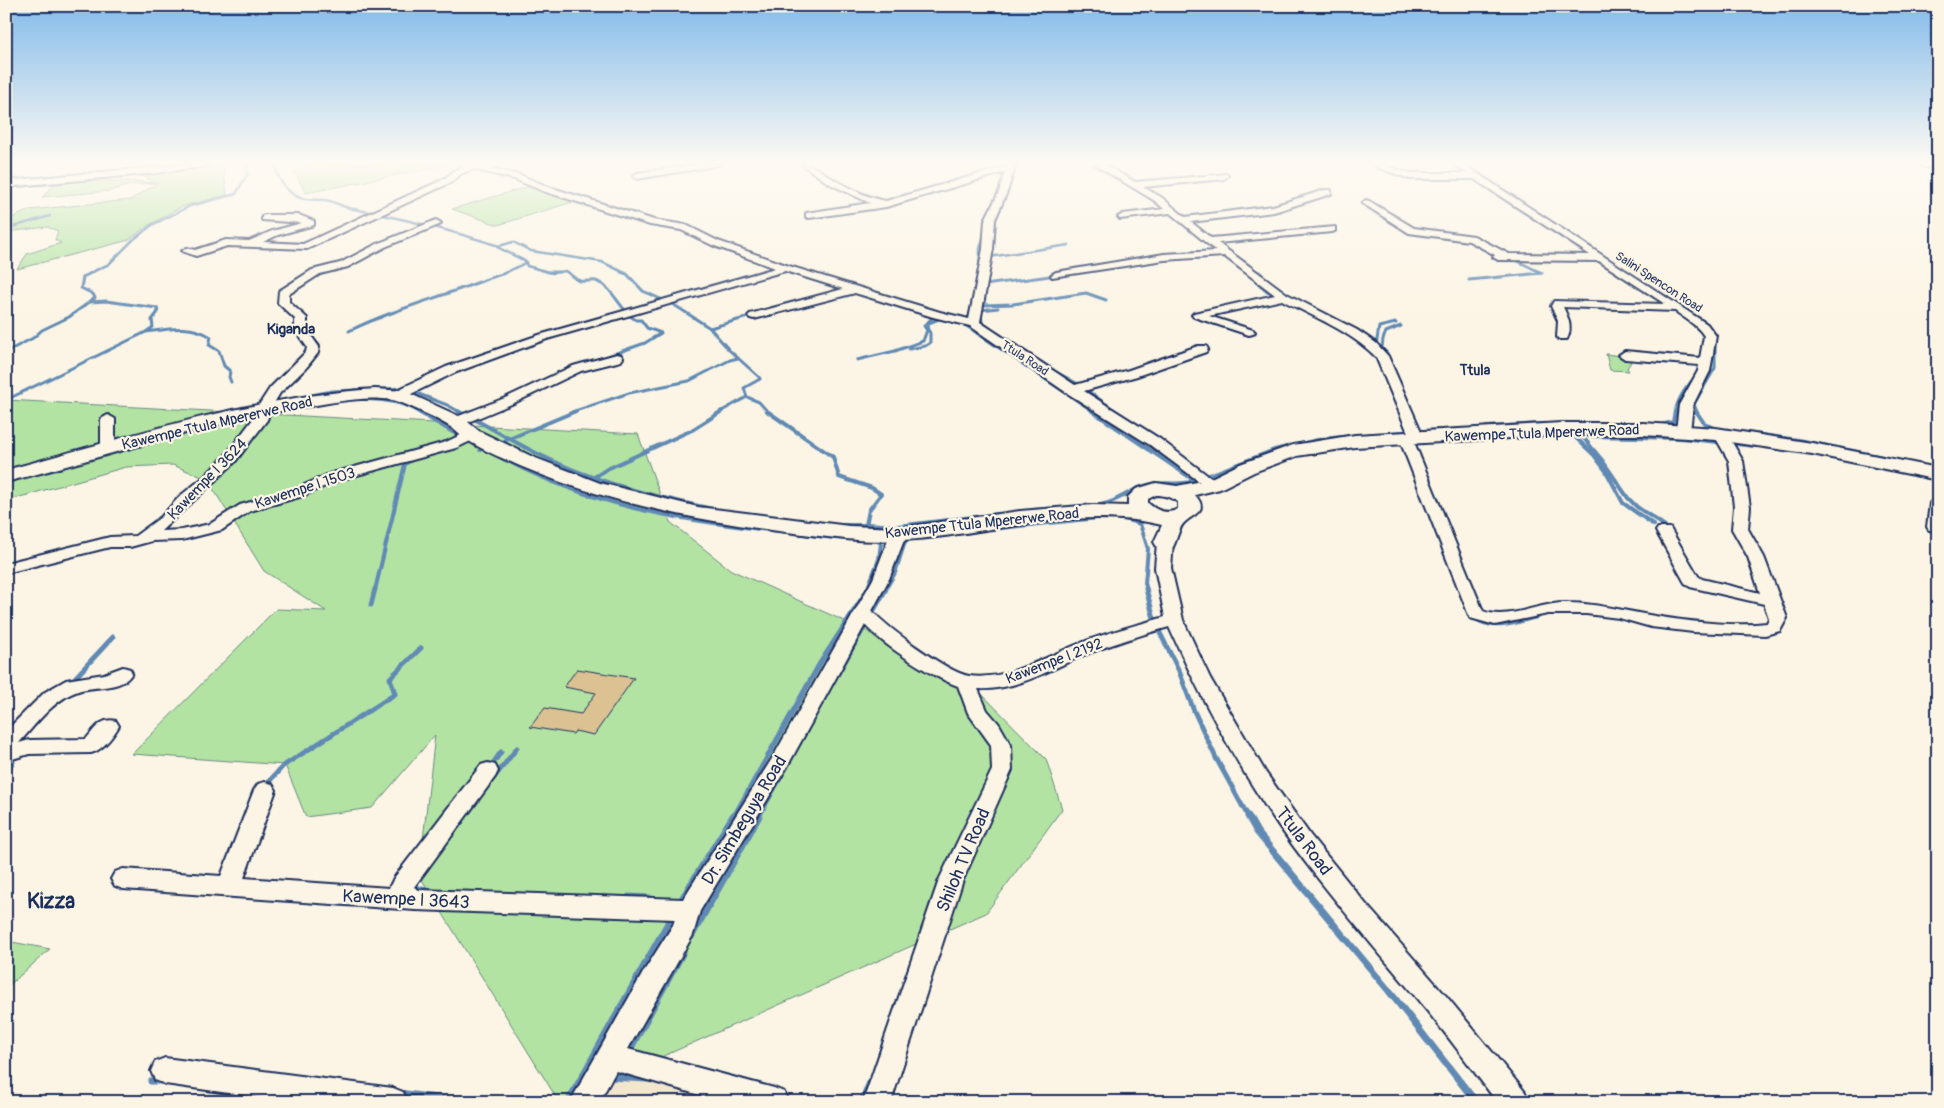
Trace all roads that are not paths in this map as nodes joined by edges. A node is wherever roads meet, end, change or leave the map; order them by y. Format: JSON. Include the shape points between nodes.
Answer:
{"nodes":[{"id":1,"x":371,"y":216,"type":"edge"},
{"id":2,"x":630,"y":216,"type":"edge"},
{"id":3,"x":992,"y":216,"type":"edge"},
{"id":4,"x":1133,"y":216,"type":"edge"},
{"id":5,"x":1179,"y":216,"type":"edge"},
{"id":6,"x":1222,"y":216,"type":"edge"},
{"id":7,"x":1387,"y":216,"type":"edge"},
{"id":8,"x":1537,"y":216,"type":"edge"},
{"id":9,"x":1124,"y":217,"type":"dead end"},
{"id":10,"x":265,"y":218,"type":"dead end"},
{"id":11,"x":1183,"y":220,"type":"junction"},
{"id":12,"x":432,"y":224,"type":"dead end"},
{"id":13,"x":1332,"y":229,"type":"dead end"},
{"id":14,"x":1209,"y":241,"type":"junction"},
{"id":15,"x":252,"y":244,"type":"junction"},
{"id":16,"x":187,"y":251,"type":"dead end"},
{"id":17,"x":1226,"y":253,"type":"junction"},
{"id":18,"x":1493,"y":256,"type":"dead end"},
{"id":19,"x":1507,"y":257,"type":"junction"},
{"id":20,"x":1601,"y":258,"type":"junction"},
{"id":21,"x":785,"y":268,"type":"junction"},
{"id":22,"x":1056,"y":275,"type":"dead end"},
{"id":23,"x":854,"y":290,"type":"junction"},
{"id":24,"x":1283,"y":296,"type":"junction"},
{"id":25,"x":1678,"y":308,"type":"junction"},
{"id":26,"x":754,"y":316,"type":"dead end"},
{"id":27,"x":974,"y":323,"type":"junction"},
{"id":28,"x":1249,"y":332,"type":"dead end"},
{"id":29,"x":1563,"y":337,"type":"dead end"},
{"id":30,"x":1202,"y":349,"type":"dead end"},
{"id":31,"x":1625,"y":355,"type":"dead end"},
{"id":32,"x":617,"y":358,"type":"dead end"},
{"id":33,"x":1705,"y":362,"type":"junction"},
{"id":34,"x":1072,"y":390,"type":"junction"},
{"id":35,"x":398,"y":395,"type":"junction"},
{"id":36,"x":264,"y":408,"type":"junction"},
{"id":37,"x":108,"y":419,"type":"dead end"},
{"id":38,"x":456,"y":422,"type":"junction"},
{"id":39,"x":1683,"y":431,"type":"junction"},
{"id":40,"x":472,"y":435,"type":"junction"},
{"id":41,"x":1722,"y":435,"type":"junction"},
{"id":42,"x":1412,"y":438,"type":"junction"},
{"id":43,"x":108,"y":448,"type":"junction"},
{"id":44,"x":1938,"y":474,"type":"edge"},
{"id":45,"x":6,"y":476,"type":"edge"},
{"id":46,"x":1211,"y":485,"type":"junction"},
{"id":47,"x":1938,"y":502,"type":"edge"},
{"id":48,"x":1163,"y":507,"type":"junction"},
{"id":49,"x":1935,"y":527,"type":"dead end"},
{"id":50,"x":1664,"y":531,"type":"dead end"},
{"id":51,"x":898,"y":535,"type":"junction"},
{"id":52,"x":139,"y":540,"type":"junction"},
{"id":53,"x":1165,"y":542,"type":"joint"},
{"id":54,"x":6,"y":568,"type":"edge"},
{"id":55,"x":1773,"y":601,"type":"junction"},
{"id":56,"x":863,"y":612,"type":"junction"},
{"id":57,"x":1174,"y":620,"type":"junction"},
{"id":58,"x":123,"y":673,"type":"dead end"},
{"id":59,"x":966,"y":682,"type":"junction"},
{"id":60,"x":109,"y":726,"type":"dead end"},
{"id":61,"x":6,"y":742,"type":"edge"},
{"id":62,"x":6,"y":754,"type":"edge"},
{"id":63,"x":488,"y":771,"type":"dead end"},
{"id":64,"x":265,"y":790,"type":"dead end"},
{"id":65,"x":123,"y":880,"type":"dead end"},
{"id":66,"x":229,"y":886,"type":"junction"},
{"id":67,"x":415,"y":900,"type":"junction"},
{"id":68,"x":689,"y":909,"type":"junction"},
{"id":69,"x":611,"y":1057,"type":"junction"},
{"id":70,"x":165,"y":1071,"type":"dead end"},
{"id":71,"x":393,"y":1102,"type":"edge"},
{"id":72,"x":584,"y":1102,"type":"edge"},
{"id":73,"x":774,"y":1102,"type":"edge"},
{"id":74,"x":877,"y":1102,"type":"edge"},
{"id":75,"x":1515,"y":1102,"type":"edge"}],
"edges":[{"from":1,"to":15,"type":"street","via":[[304,247]]},
{"from":2,"to":21,"type":"street","via":[[652,223],[683,227],[715,243]]},
{"from":3,"to":27,"type":"street"},
{"from":4,"to":9,"type":"street"},
{"from":5,"to":11,"type":"street"},
{"from":6,"to":11,"type":"street"},
{"from":7,"to":19,"type":"street","via":[[1412,231],[1471,238]]},
{"from":8,"to":20,"type":"street","name":"Salini Spencon Road"},
{"from":10,"to":15,"type":"street","via":[[299,218],[311,223],[275,233]]},
{"from":11,"to":14,"type":"street"},
{"from":12,"to":36,"type":"street","via":[[349,263],[316,272],[283,293],[284,304],[301,318],[301,330],[313,347],[312,353],[274,391]]},
{"from":13,"to":14,"type":"street"},
{"from":14,"to":17,"type":"street"},
{"from":15,"to":16,"type":"street","via":[[226,243],[196,253]]},
{"from":17,"to":22,"type":"street","via":[[1164,257]]},
{"from":17,"to":24,"type":"street"},
{"from":18,"to":19,"type":"street"},
{"from":19,"to":20,"type":"street"},
{"from":20,"to":25,"type":"street","name":"Salini Spencon Road"},
{"from":21,"to":23,"type":"street"},
{"from":21,"to":35,"type":"street","via":[[542,337],[450,370]]},
{"from":23,"to":26,"type":"street"},
{"from":23,"to":27,"type":"street"},
{"from":24,"to":28,"type":"street","via":[[1198,315]]},
{"from":24,"to":42,"type":"street","via":[[1352,332],[1382,356]]},
{"from":25,"to":29,"type":"street","via":[[1558,303],[1564,321]]},
{"from":25,"to":33,"type":"street","name":"Salini Spencon Road","via":[[1708,331]]},
{"from":27,"to":34,"type":"street","name":"Ttula Road"},
{"from":30,"to":34,"type":"street"},
{"from":31,"to":33,"type":"street"},
{"from":32,"to":38,"type":"street","via":[[579,366],[517,397]]},
{"from":33,"to":39,"type":"street","name":"Salini Spencon Road","via":[[1704,371],[1686,405]]},
{"from":34,"to":46,"type":"street","name":"Ttula Road","via":[[1155,442]]},
{"from":35,"to":36,"type":"street","name":"Kawempe Ttula Mpererwe Road","via":[[332,397]]},
{"from":35,"to":38,"type":"street","name":"Kawempe Ttula Mpererwe Road"},
{"from":36,"to":43,"type":"street","name":"Kawempe Ttula Mpererwe Road"},
{"from":36,"to":52,"type":"street","name":"Kawempe I 3624","via":[[260,420],[230,459],[166,520]]},
{"from":37,"to":43,"type":"street"},
{"from":38,"to":40,"type":"street","name":"Kawempe Ttula Mpererwe Road"},
{"from":39,"to":41,"type":"street","name":"Kawempe Ttula Mpererwe Road"},
{"from":39,"to":42,"type":"street","name":"Kawempe Ttula Mpererwe Road","via":[[1575,429]]},
{"from":40,"to":51,"type":"street","name":"Kawempe Ttula Mpererwe Road","via":[[526,461],[630,498],[768,524]]},
{"from":40,"to":52,"type":"street","name":"Kawempe I 1503","via":[[451,445],[334,477],[298,493],[245,508],[210,529]]},
{"from":41,"to":44,"type":"street","name":"Kawempe Ttula Mpererwe Road","via":[[1784,443]]},
{"from":41,"to":55,"type":"street","via":[[1736,461],[1742,507],[1740,529],[1756,557]]},
{"from":42,"to":46,"type":"street","name":"Kawempe Ttula Mpererwe Road","via":[[1355,441],[1293,451]]},
{"from":42,"to":55,"type":"street","via":[[1419,468],[1446,540],[1476,614],[1480,616],[1494,619],[1550,608],[1597,609],[1688,627],[1765,629],[1774,627],[1778,618]]},
{"from":43,"to":45,"type":"street","name":"Kawempe Ttula Mpererwe Road"},
{"from":46,"to":48,"type":"street","name":"Kawempe Ttula Mpererwe Road"},
{"from":47,"to":49,"type":"street"},
{"from":48,"to":51,"type":"street","name":"Kawempe Ttula Mpererwe Road","via":[[1020,517]]},
{"from":48,"to":53,"type":"street","name":"Ttula Road"},
{"from":50,"to":55,"type":"street","via":[[1696,583]]},
{"from":51,"to":56,"type":"street","name":"Dr. Simbeguya Road","via":[[881,579]]},
{"from":52,"to":54,"type":"street","name":"Kawempe I 1503","via":[[110,542]]},
{"from":53,"to":57,"type":"street","name":"Ttula Road","via":[[1163,568]]},
{"from":56,"to":59,"type":"street","name":"Kawempe I 2192","via":[[881,631]]},
{"from":56,"to":68,"type":"street","name":"Dr. Simbeguya Road","via":[[780,762]]},
{"from":57,"to":59,"type":"street","name":"Kawempe I 2192","via":[[1090,646],[999,682]]},
{"from":57,"to":75,"type":"street","name":"Ttula Road","via":[[1202,678],[1260,779],[1302,841]]},
{"from":58,"to":61,"type":"street","via":[[108,680],[73,685],[52,697]]},
{"from":59,"to":74,"type":"street","name":"Shiloh TV Road","via":[[978,712],[1001,745],[1002,770],[951,880]]},
{"from":60,"to":62,"type":"street","via":[[91,746],[29,747]]},
{"from":63,"to":67,"type":"street","via":[[402,885],[400,891]]},
{"from":64,"to":66,"type":"street"},
{"from":65,"to":66,"type":"street","name":"Kawempe I 3643"},
{"from":66,"to":67,"type":"street","name":"Kawempe I 3643"},
{"from":67,"to":68,"type":"street","name":"Kawempe I 3643"},
{"from":68,"to":69,"type":"street","name":"Dr. Simbeguya Road","via":[[684,928]]},
{"from":69,"to":72,"type":"street","name":"Dr. Simbeguya Road"},
{"from":69,"to":73,"type":"street"},
{"from":70,"to":71,"type":"street"}]}
